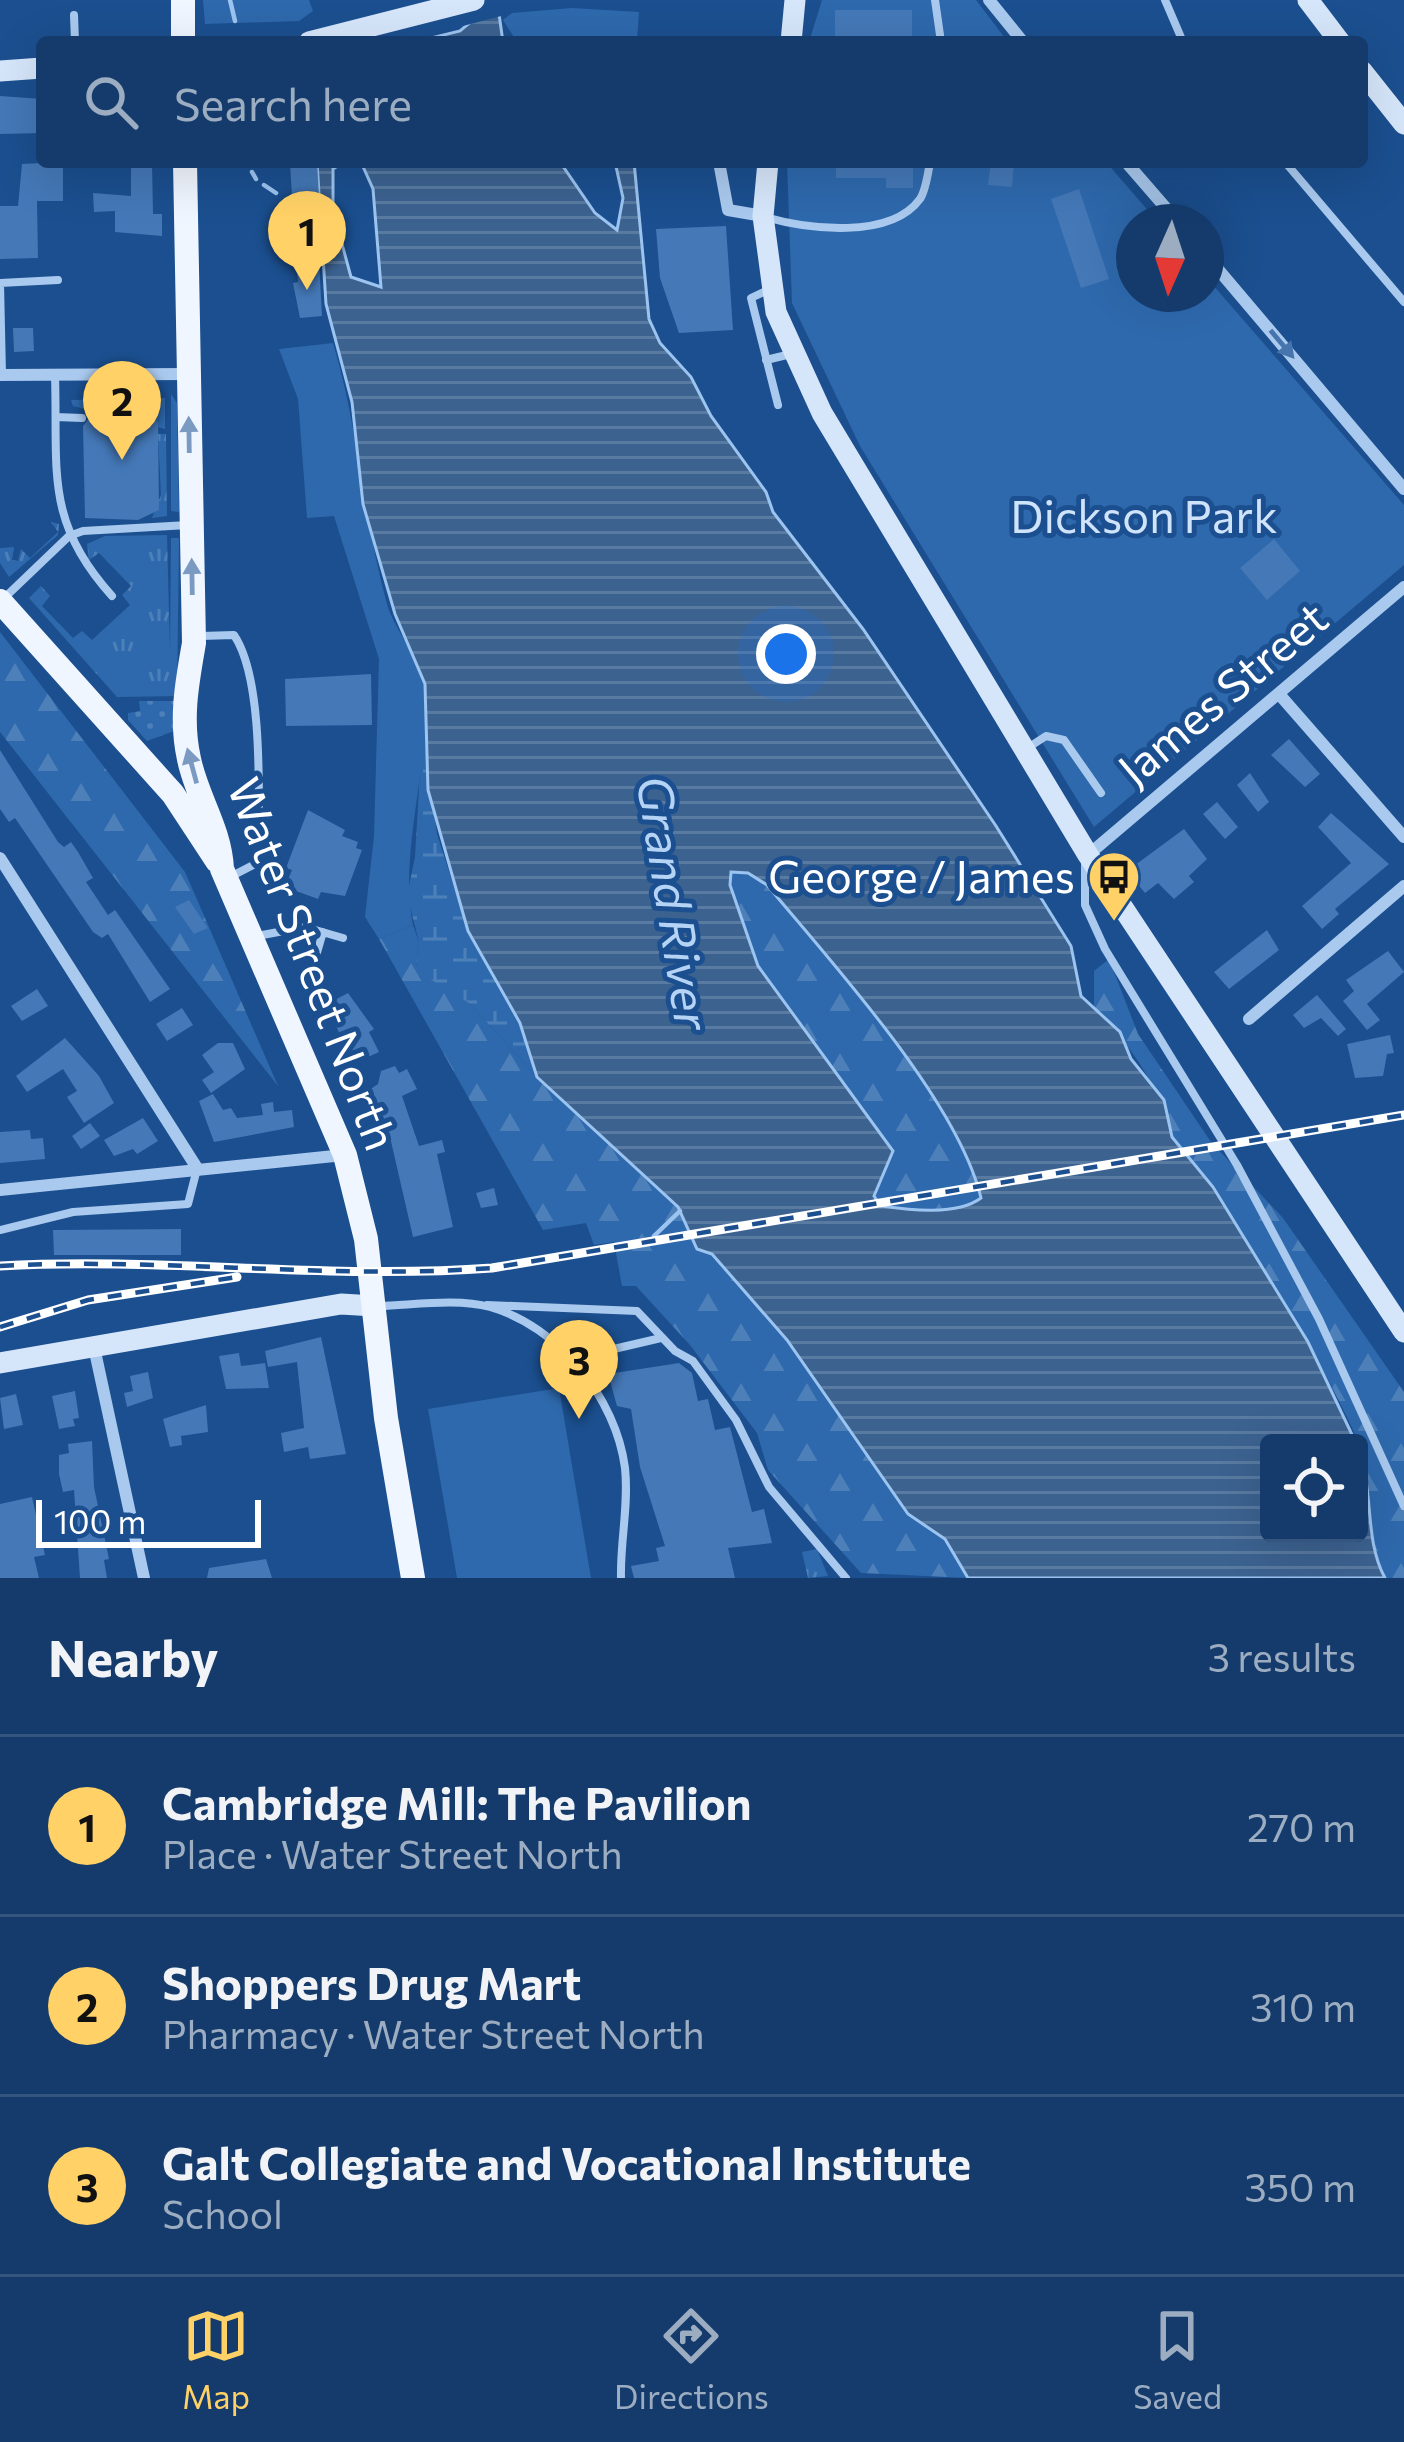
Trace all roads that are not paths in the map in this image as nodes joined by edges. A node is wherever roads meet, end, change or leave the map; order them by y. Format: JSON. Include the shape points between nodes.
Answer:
{"nodes":[{"id":1,"x":183,"y":0,"type":"edge"},
{"id":2,"x":474,"y":0,"type":"edge"},
{"id":3,"x":795,"y":0,"type":"edge"},
{"id":4,"x":935,"y":0,"type":"edge"},
{"id":5,"x":989,"y":0,"type":"edge"},
{"id":6,"x":1166,"y":0,"type":"edge"},
{"id":7,"x":1308,"y":0,"type":"edge"},
{"id":8,"x":74,"y":15,"type":"dead end"},
{"id":9,"x":75,"y":36,"type":"edge"},
{"id":10,"x":183,"y":36,"type":"edge"},
{"id":11,"x":333,"y":36,"type":"edge"},
{"id":12,"x":792,"y":36,"type":"edge"},
{"id":13,"x":943,"y":36,"type":"edge"},
{"id":14,"x":1017,"y":36,"type":"edge"},
{"id":15,"x":1181,"y":36,"type":"edge"},
{"id":16,"x":1335,"y":36,"type":"edge"},
{"id":17,"x":36,"y":68,"type":"edge"},
{"id":18,"x":0,"y":71,"type":"edge"},
{"id":19,"x":1368,"y":79,"type":"edge"},
{"id":20,"x":1404,"y":124,"type":"edge"},
{"id":21,"x":185,"y":168,"type":"edge"},
{"id":22,"x":720,"y":168,"type":"edge"},
{"id":23,"x":768,"y":168,"type":"edge"},
{"id":24,"x":929,"y":168,"type":"edge"},
{"id":25,"x":1131,"y":168,"type":"edge"},
{"id":26,"x":1290,"y":168,"type":"edge"},
{"id":27,"x":1162,"y":204,"type":"edge"},
{"id":28,"x":764,"y":216,"type":"junction"},
{"id":29,"x":1224,"y":276,"type":"edge"},
{"id":30,"x":58,"y":280,"type":"dead end"},
{"id":31,"x":772,"y":288,"type":"junction"},
{"id":32,"x":1404,"y":302,"type":"edge"},
{"id":33,"x":790,"y":354,"type":"junction"},
{"id":34,"x":766,"y":360,"type":"junction"},
{"id":35,"x":188,"y":374,"type":"junction"},
{"id":36,"x":1,"y":375,"type":"edge"},
{"id":37,"x":55,"y":375,"type":"junction"},
{"id":38,"x":778,"y":405,"type":"dead end"},
{"id":39,"x":56,"y":417,"type":"junction"},
{"id":40,"x":82,"y":418,"type":"dead end"},
{"id":41,"x":1404,"y":489,"type":"edge"},
{"id":42,"x":191,"y":525,"type":"junction"},
{"id":43,"x":69,"y":536,"type":"junction"},
{"id":44,"x":1404,"y":587,"type":"edge"},
{"id":45,"x":112,"y":596,"type":"dead end"},
{"id":46,"x":0,"y":601,"type":"edge"},
{"id":47,"x":194,"y":637,"type":"junction"},
{"id":48,"x":1279,"y":694,"type":"junction"},
{"id":49,"x":1024,"y":750,"type":"junction"},
{"id":50,"x":1101,"y":793,"type":"dead end"},
{"id":51,"x":1404,"y":837,"type":"edge"},
{"id":52,"x":1088,"y":856,"type":"junction"},
{"id":53,"x":0,"y":858,"type":"edge"},
{"id":54,"x":224,"y":874,"type":"junction"},
{"id":55,"x":1404,"y":886,"type":"edge"},
{"id":56,"x":323,"y":932,"type":"junction"},
{"id":57,"x":252,"y":937,"type":"junction"},
{"id":58,"x":343,"y":938,"type":"dead end"},
{"id":59,"x":314,"y":963,"type":"dead end"},
{"id":60,"x":1249,"y":1019,"type":"dead end"},
{"id":61,"x":345,"y":1155,"type":"junction"},
{"id":62,"x":197,"y":1168,"type":"junction"},
{"id":63,"x":0,"y":1190,"type":"edge"},
{"id":64,"x":0,"y":1229,"type":"edge"},
{"id":65,"x":374,"y":1306,"type":"junction"},
{"id":66,"x":487,"y":1306,"type":"junction"},
{"id":67,"x":1404,"y":1332,"type":"edge"},
{"id":68,"x":663,"y":1337,"type":"junction"},
{"id":69,"x":94,"y":1347,"type":"junction"},
{"id":70,"x":615,"y":1348,"type":"junction"},
{"id":71,"x":570,"y":1359,"type":"junction"},
{"id":72,"x":0,"y":1363,"type":"edge"},
{"id":73,"x":592,"y":1383,"type":"junction"},
{"id":74,"x":1404,"y":1506,"type":"edge"},
{"id":75,"x":144,"y":1578,"type":"edge"},
{"id":76,"x":413,"y":1578,"type":"edge"},
{"id":77,"x":621,"y":1578,"type":"edge"},
{"id":78,"x":845,"y":1578,"type":"edge"}],
"edges":[{"from":1,"to":10,"type":"main road"},
{"from":2,"to":11,"type":"main road"},
{"from":3,"to":12,"type":"main road"},
{"from":4,"to":13,"type":"lane"},
{"from":5,"to":14,"type":"street"},
{"from":6,"to":15,"type":"lane"},
{"from":7,"to":16,"type":"main road"},
{"from":8,"to":9,"type":"lane"},
{"from":17,"to":18,"type":"main road"},
{"from":19,"to":20,"type":"main road"},
{"from":21,"to":35,"type":"main road","name":"Water Street North"},
{"from":22,"to":28,"type":"street","via":[[728,210]]},
{"from":23,"to":28,"type":"main road"},
{"from":24,"to":28,"type":"lane","via":[[922,197],[900,216],[871,225]]},
{"from":25,"to":27,"type":"street"},
{"from":26,"to":32,"type":"lane"},
{"from":28,"to":31,"type":"main road"},
{"from":29,"to":41,"type":"street","one_way":true},
{"from":30,"to":36,"type":"lane","via":[[0,283]]},
{"from":31,"to":33,"type":"main road"},
{"from":31,"to":34,"type":"lane","via":[[751,298]]},
{"from":33,"to":34,"type":"lane"},
{"from":33,"to":49,"type":"main road"},
{"from":34,"to":38,"type":"lane"},
{"from":35,"to":37,"type":"street"},
{"from":42,"to":35,"type":"main road","name":"Water Street North","one_way":true},
{"from":36,"to":37,"type":"street"},
{"from":37,"to":39,"type":"lane"},
{"from":39,"to":40,"type":"lane"},
{"from":39,"to":43,"type":"lane","via":[[60,514]]},
{"from":42,"to":43,"type":"lane"},
{"from":47,"to":42,"type":"main road","name":"Water Street North","one_way":true},
{"from":43,"to":45,"type":"lane","via":[[78,559]]},
{"from":43,"to":46,"type":"lane"},
{"from":44,"to":48,"type":"street","name":"James Street"},
{"from":46,"to":54,"type":"main road","via":[[173,794]]},
{"from":54,"to":47,"type":"main road","name":"Water Street North","one_way":true,"via":[[220,839],[189,759],[184,699]]},
{"from":47,"to":54,"type":"lane","via":[[234,635],[248,654],[259,862]]},
{"from":48,"to":51,"type":"street"},
{"from":48,"to":52,"type":"street","name":"James Street"},
{"from":49,"to":50,"type":"lane","via":[[1046,736],[1064,740]]},
{"from":49,"to":52,"type":"main road"},
{"from":52,"to":67,"type":"main road"},
{"from":52,"to":74,"type":"lane","via":[[1085,905],[1105,949],[1237,1165]]},
{"from":53,"to":62,"type":"street"},
{"from":54,"to":57,"type":"main road","name":"Water Street North"},
{"from":55,"to":60,"type":"street"},
{"from":56,"to":57,"type":"lane","via":[[305,927]]},
{"from":56,"to":58,"type":"lane"},
{"from":56,"to":59,"type":"lane"},
{"from":57,"to":61,"type":"main road","name":"Water Street North"},
{"from":61,"to":62,"type":"street"},
{"from":61,"to":65,"type":"main road","name":"Water Street North"},
{"from":62,"to":63,"type":"street"},
{"from":62,"to":64,"type":"lane","via":[[188,1204],[73,1211]]},
{"from":65,"to":66,"type":"lane"},
{"from":65,"to":69,"type":"main road","via":[[341,1304]]},
{"from":65,"to":76,"type":"main road","name":"Water Street North"},
{"from":66,"to":68,"type":"lane","via":[[638,1311]]},
{"from":66,"to":71,"type":"lane","via":[[546,1334]]},
{"from":68,"to":70,"type":"lane"},
{"from":68,"to":78,"type":"lane","via":[[693,1361],[770,1487]]},
{"from":69,"to":72,"type":"main road"},
{"from":69,"to":75,"type":"street"},
{"from":70,"to":71,"type":"lane"},
{"from":70,"to":73,"type":"lane"},
{"from":71,"to":73,"type":"lane"},
{"from":73,"to":77,"type":"lane","via":[[624,1462]]}]}
